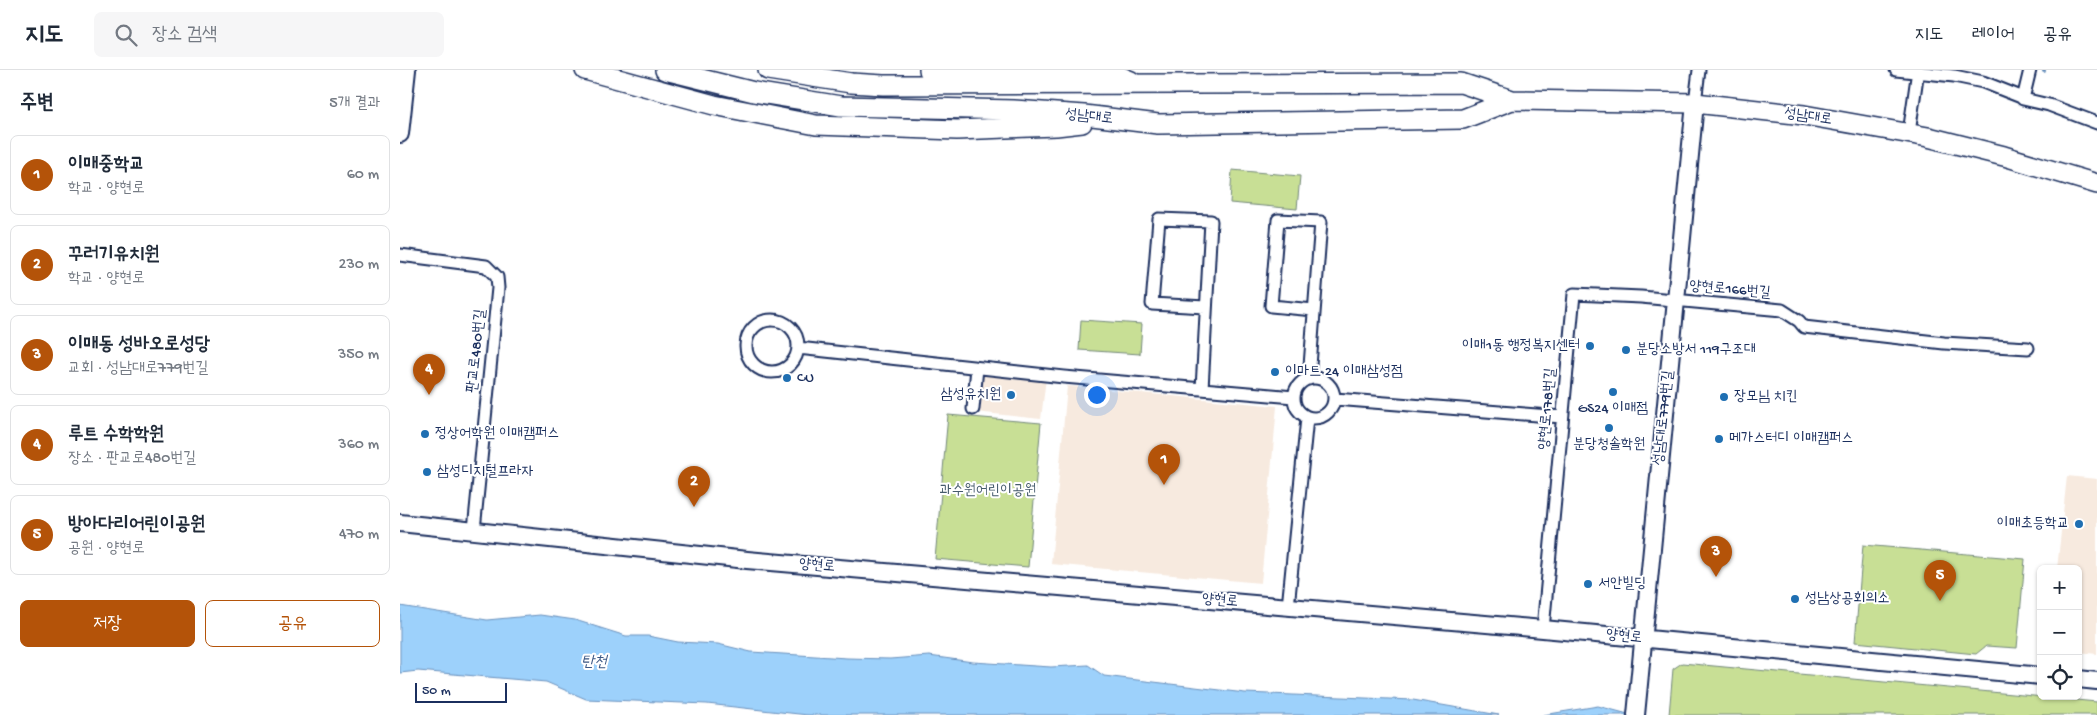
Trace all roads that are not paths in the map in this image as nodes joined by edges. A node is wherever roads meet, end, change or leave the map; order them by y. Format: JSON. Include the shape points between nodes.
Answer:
{"nodes":[{"id":1,"x":406,"y":70,"type":"edge"},
{"id":2,"x":585,"y":70,"type":"edge"},
{"id":3,"x":665,"y":70,"type":"edge"},
{"id":4,"x":768,"y":70,"type":"edge"},
{"id":5,"x":929,"y":70,"type":"edge"},
{"id":6,"x":1699,"y":70,"type":"edge"},
{"id":7,"x":1896,"y":70,"type":"edge"},
{"id":8,"x":2030,"y":70,"type":"edge"},
{"id":9,"x":1009,"y":71,"type":"edge"},
{"id":10,"x":1918,"y":72,"type":"edge"},
{"id":11,"x":1136,"y":83,"type":"junction"},
{"id":12,"x":2023,"y":99,"type":"junction"},
{"id":13,"x":1512,"y":100,"type":"junction"},
{"id":14,"x":1695,"y":103,"type":"junction"},
{"id":15,"x":1113,"y":119,"type":"junction"},
{"id":16,"x":2097,"y":123,"type":"edge"},
{"id":17,"x":1909,"y":133,"type":"junction"},
{"id":18,"x":400,"y":134,"type":"edge"},
{"id":19,"x":2097,"y":184,"type":"edge"},
{"id":20,"x":400,"y":255,"type":"edge"},
{"id":21,"x":1676,"y":301,"type":"junction"},
{"id":22,"x":1205,"y":308,"type":"junction"},
{"id":23,"x":1314,"y":310,"type":"junction"},
{"id":24,"x":798,"y":348,"type":"junction"},
{"id":25,"x":2028,"y":348,"type":"dead end"},
{"id":26,"x":977,"y":368,"type":"junction"},
{"id":27,"x":1309,"y":379,"type":"junction"},
{"id":28,"x":1202,"y":389,"type":"junction"},
{"id":29,"x":1294,"y":396,"type":"junction"},
{"id":30,"x":1335,"y":399,"type":"junction"},
{"id":31,"x":973,"y":409,"type":"dead end"},
{"id":32,"x":1562,"y":417,"type":"junction"},
{"id":33,"x":1307,"y":418,"type":"junction"},
{"id":34,"x":400,"y":523,"type":"edge"},
{"id":35,"x":474,"y":530,"type":"junction"},
{"id":36,"x":1288,"y":607,"type":"junction"},
{"id":37,"x":1543,"y":629,"type":"junction"},
{"id":38,"x":1642,"y":638,"type":"junction"},
{"id":39,"x":2037,"y":676,"type":"edge"},
{"id":40,"x":2082,"y":679,"type":"edge"},
{"id":41,"x":2097,"y":681,"type":"edge"},
{"id":42,"x":1636,"y":715,"type":"edge"}],
"edges":[{"from":1,"to":18,"type":"main road"},
{"from":2,"to":15,"type":"main road","via":[[722,107],[816,125],[957,130],[1056,126]]},
{"from":3,"to":15,"type":"main road","name":"성남대로","via":[[754,92],[841,106],[1014,110]]},
{"from":4,"to":11,"type":"main road","name":"성남대로","via":[[883,85]]},
{"from":5,"to":9,"type":"main road"},
{"from":6,"to":14,"type":"street"},
{"from":7,"to":10,"type":"street"},
{"from":8,"to":12,"type":"street"},
{"from":9,"to":11,"type":"main road","via":[[1107,71]]},
{"from":10,"to":12,"type":"street","via":[[1983,82]]},
{"from":10,"to":17,"type":"street"},
{"from":11,"to":13,"type":"main road","name":"성남대로","via":[[1461,84]]},
{"from":12,"to":16,"type":"street"},
{"from":13,"to":14,"type":"main road","name":"성남대로"},
{"from":13,"to":15,"type":"main road","name":"성남대로","via":[[1463,119],[1158,124]]},
{"from":14,"to":17,"type":"main road","name":"성남대로","via":[[1804,115]]},
{"from":14,"to":21,"type":"main road","name":"성남대로779번길"},
{"from":17,"to":19,"type":"main road","name":"성남대로","via":[[2004,156]]},
{"from":20,"to":35,"type":"street","name":"판교로480번길","via":[[486,266],[498,277]]},
{"from":21,"to":25,"type":"street","name":"양현로166번길","via":[[1782,310],[1804,327],[1944,343]]},
{"from":21,"to":32,"type":"street","name":"양현로178번길","via":[[1574,294]]},
{"from":21,"to":38,"type":"main road","name":"성남대로779번길"},
{"from":22,"to":22,"type":"street","via":[[1211,221],[1159,219],[1152,304]]},
{"from":22,"to":28,"type":"street"},
{"from":23,"to":23,"type":"street","via":[[1321,222],[1278,220],[1271,306]]},
{"from":23,"to":27,"type":"street"},
{"from":24,"to":24,"type":"street","via":[[794,332],[774,320],[752,329],[746,344],[751,361],[765,371],[783,370]]},
{"from":24,"to":26,"type":"street"},
{"from":26,"to":28,"type":"street"},
{"from":26,"to":31,"type":"street"},
{"from":27,"to":29,"type":"street","via":[[1300,384]]},
{"from":27,"to":30,"type":"street","via":[[1326,381]]},
{"from":28,"to":29,"type":"street"},
{"from":29,"to":33,"type":"street","via":[[1297,409]]},
{"from":30,"to":32,"type":"street"},
{"from":30,"to":33,"type":"street","via":[[1326,416]]},
{"from":32,"to":37,"type":"street","name":"양현로178번길"},
{"from":33,"to":36,"type":"street"},
{"from":34,"to":35,"type":"main road","name":"양현로"},
{"from":35,"to":36,"type":"main road","name":"양현로","via":[[747,560]]},
{"from":36,"to":37,"type":"main road","name":"양현로"},
{"from":37,"to":38,"type":"main road","name":"양현로"},
{"from":38,"to":39,"type":"main road","name":"양현로"},
{"from":38,"to":42,"type":"main road","name":"성남대로779번길"},
{"from":40,"to":41,"type":"main road"}]}
